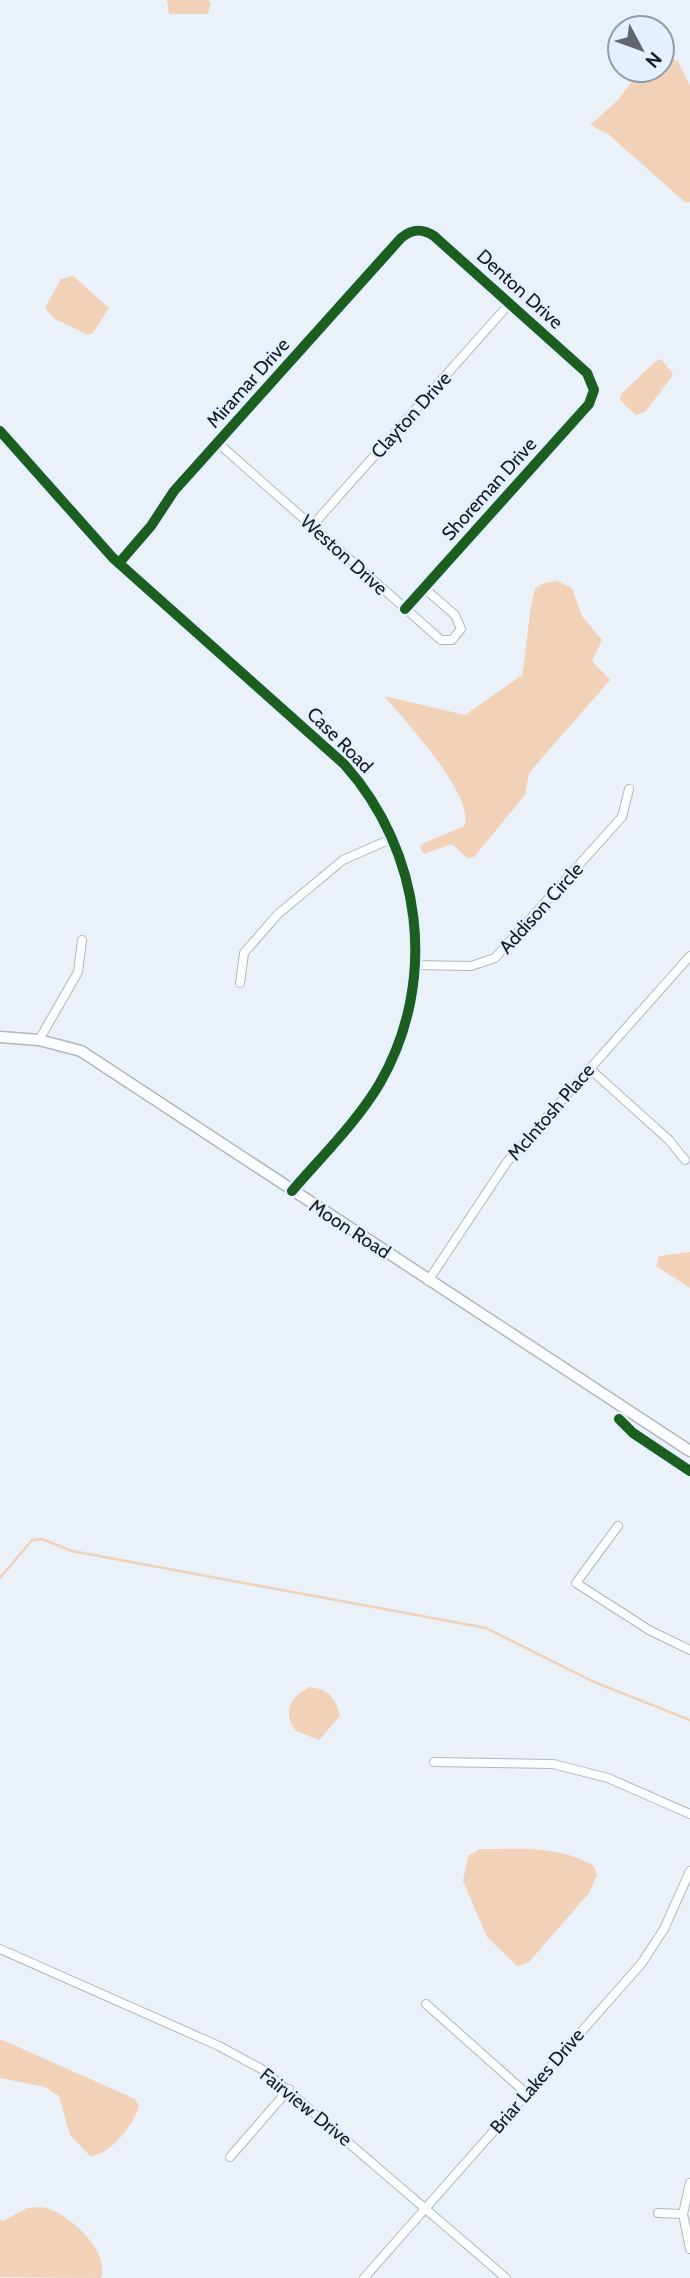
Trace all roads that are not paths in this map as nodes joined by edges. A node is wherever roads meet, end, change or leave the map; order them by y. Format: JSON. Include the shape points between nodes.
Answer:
{"nodes":[{"id":1,"x":410,"y":232,"type":"joint"},
{"id":2,"x":510,"y":303,"type":"junction"},
{"id":3,"x":594,"y":390,"type":"joint"},
{"id":4,"x":0,"y":431,"type":"edge"},
{"id":5,"x":218,"y":443,"type":"junction"},
{"id":6,"x":312,"y":526,"type":"junction"},
{"id":7,"x":119,"y":563,"type":"junction"},
{"id":8,"x":424,"y":588,"type":"junction"},
{"id":9,"x":405,"y":609,"type":"junction"},
{"id":10,"x":629,"y":789,"type":"dead end"},
{"id":11,"x":393,"y":838,"type":"junction"},
{"id":12,"x":82,"y":940,"type":"dead end"},
{"id":13,"x":690,"y":956,"type":"edge"},
{"id":14,"x":415,"y":965,"type":"junction"},
{"id":15,"x":240,"y":982,"type":"dead end"},
{"id":16,"x":0,"y":1037,"type":"edge"},
{"id":17,"x":39,"y":1040,"type":"junction"},
{"id":18,"x":590,"y":1069,"type":"junction"},
{"id":19,"x":685,"y":1160,"type":"dead end"},
{"id":20,"x":292,"y":1191,"type":"junction"},
{"id":21,"x":428,"y":1281,"type":"junction"},
{"id":22,"x":690,"y":1451,"type":"edge"},
{"id":23,"x":618,"y":1526,"type":"dead end"},
{"id":24,"x":690,"y":1650,"type":"edge"},
{"id":25,"x":434,"y":1762,"type":"dead end"},
{"id":26,"x":690,"y":1814,"type":"edge"},
{"id":27,"x":690,"y":1871,"type":"edge"},
{"id":28,"x":0,"y":1949,"type":"edge"},
{"id":29,"x":426,"y":2004,"type":"dead end"},
{"id":30,"x":289,"y":2089,"type":"junction"},
{"id":31,"x":526,"y":2093,"type":"junction"},
{"id":32,"x":230,"y":2157,"type":"dead end"},
{"id":33,"x":690,"y":2183,"type":"edge"},
{"id":34,"x":425,"y":2208,"type":"junction"},
{"id":35,"x":658,"y":2213,"type":"dead end"},
{"id":36,"x":683,"y":2214,"type":"junction"},
{"id":37,"x":690,"y":2249,"type":"edge"},
{"id":38,"x":363,"y":2278,"type":"edge"},
{"id":39,"x":506,"y":2278,"type":"edge"}],
"edges":[{"from":1,"to":2,"type":"street","name":"Denton Drive","via":[[422,230],[434,236]]},
{"from":1,"to":5,"type":"street","name":"Miramar Drive"},
{"from":2,"to":3,"type":"street","name":"Denton Drive","via":[[587,373]]},
{"from":2,"to":6,"type":"street","name":"Clayton Drive"},
{"from":3,"to":8,"type":"street","name":"Shoreman Drive","via":[[589,404]]},
{"from":4,"to":7,"type":"street","name":"Case Road"},
{"from":5,"to":6,"type":"street","name":"Weston Drive"},
{"from":5,"to":7,"type":"street","name":"Miramar Drive"},
{"from":6,"to":9,"type":"street","name":"Weston Drive"},
{"from":7,"to":11,"type":"street","name":"Case Road","via":[[344,764]]},
{"from":8,"to":9,"type":"street","name":"Shoreman Drive"},
{"from":8,"to":9,"type":"street","name":"Weston Drive","via":[[458,619],[461,629],[457,637],[441,640]]},
{"from":10,"to":14,"type":"street","name":"Addison Circle","via":[[622,817],[499,955],[471,966]]},
{"from":11,"to":14,"type":"street","name":"Case Road","via":[[411,890]]},
{"from":11,"to":15,"type":"street","via":[[343,860],[278,914],[244,953]]},
{"from":12,"to":17,"type":"street","via":[[78,972]]},
{"from":13,"to":18,"type":"street","name":"McIntosh Place"},
{"from":14,"to":20,"type":"street","name":"Case Road","via":[[407,1016],[386,1072],[357,1116]]},
{"from":16,"to":17,"type":"street","name":"Moon Road"},
{"from":17,"to":20,"type":"street","name":"Moon Road","via":[[81,1051]]},
{"from":18,"to":19,"type":"street"},
{"from":18,"to":21,"type":"street","name":"McIntosh Place","via":[[503,1168]]},
{"from":20,"to":21,"type":"street","name":"Moon Road"},
{"from":21,"to":22,"type":"street","name":"Moon Road"},
{"from":23,"to":24,"type":"street","via":[[576,1583],[649,1630]]},
{"from":25,"to":26,"type":"street","via":[[553,1764],[608,1778]]},
{"from":27,"to":31,"type":"street","name":"Briar Lakes Drive","via":[[649,1954]]},
{"from":28,"to":30,"type":"street","name":"Fairview Drive","via":[[248,2060]]},
{"from":29,"to":31,"type":"street"},
{"from":30,"to":32,"type":"street"},
{"from":30,"to":34,"type":"street","name":"Fairview Drive"},
{"from":31,"to":34,"type":"street","name":"Briar Lakes Drive"},
{"from":33,"to":36,"type":"street"},
{"from":34,"to":38,"type":"street","name":"Briar Lakes Drive"},
{"from":34,"to":39,"type":"street","name":"Fairview Drive"},
{"from":35,"to":36,"type":"street"},
{"from":36,"to":37,"type":"street"}]}
